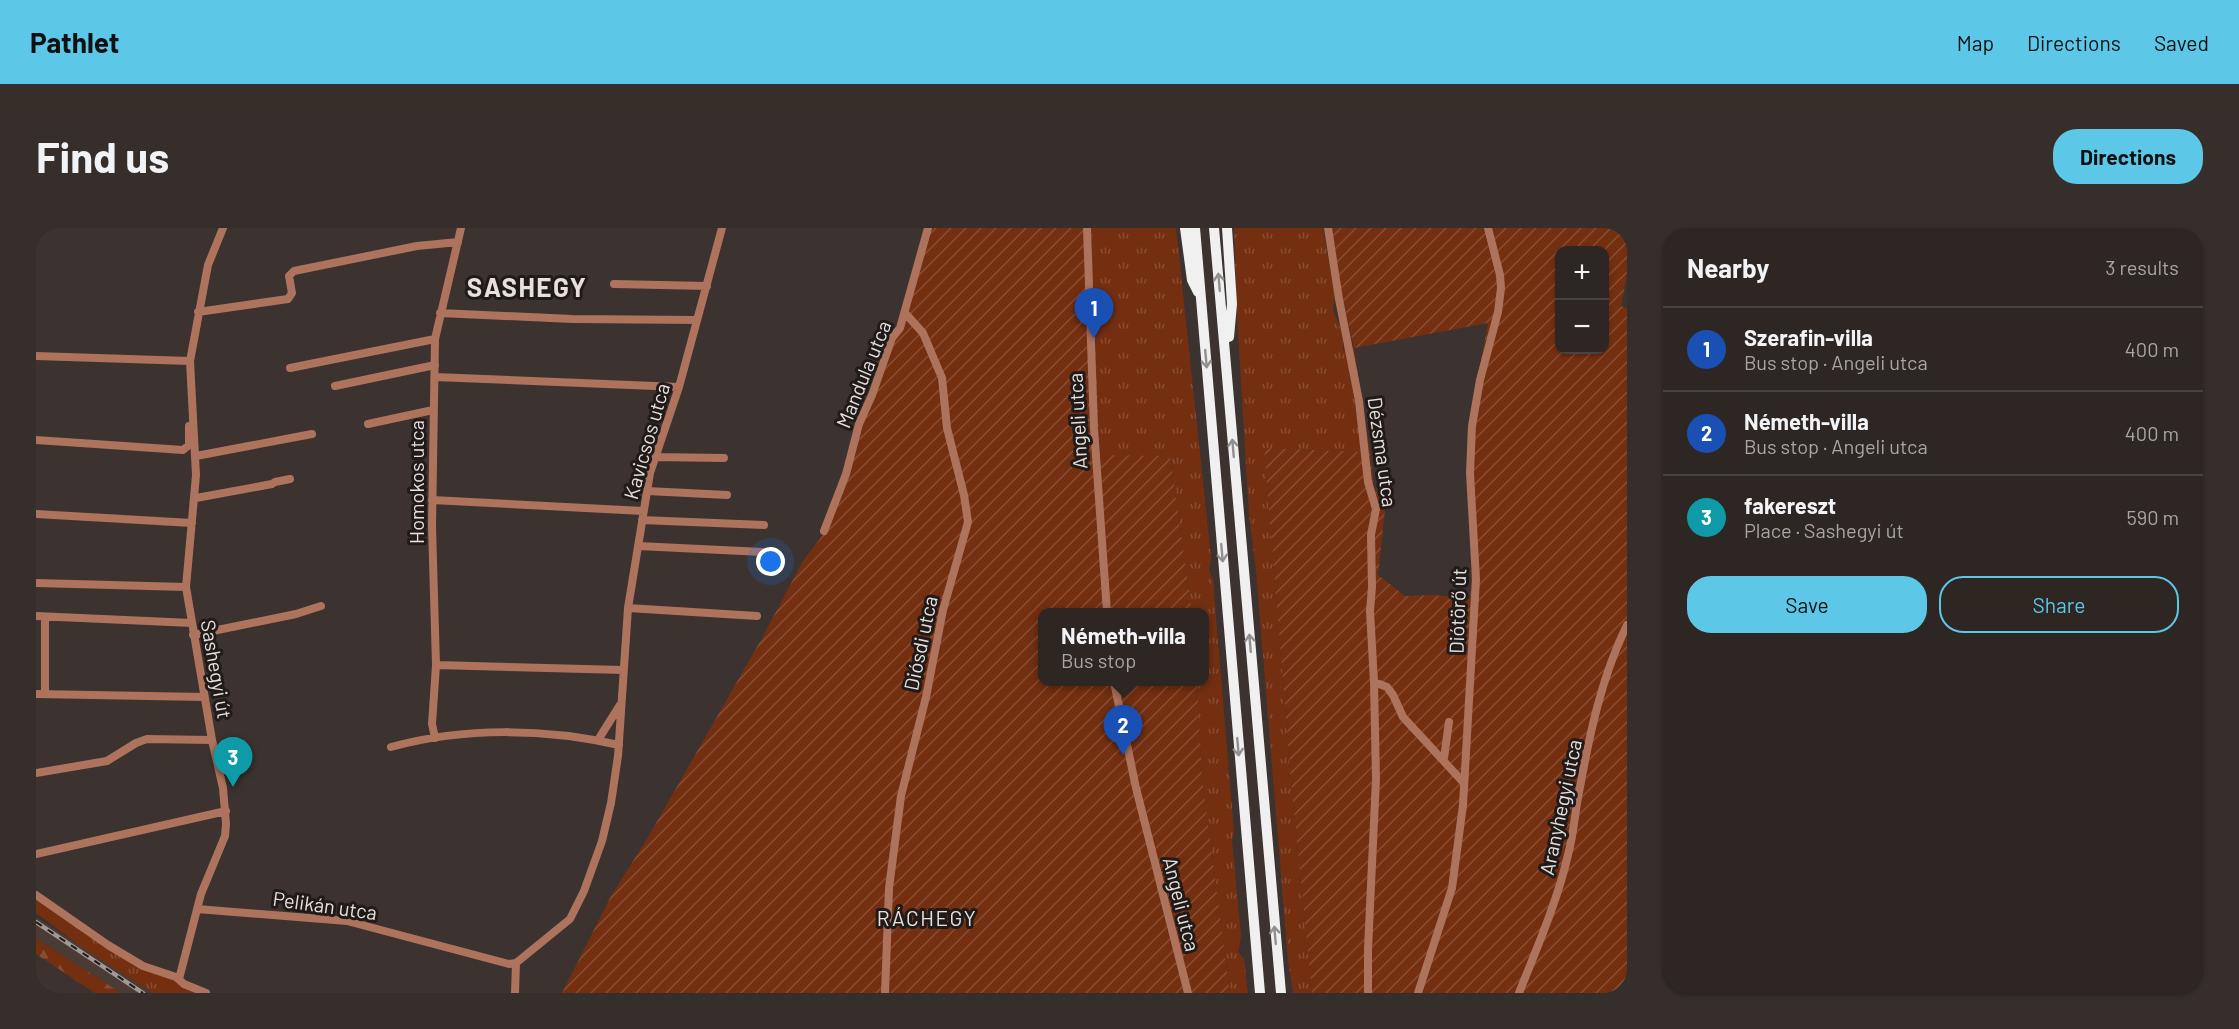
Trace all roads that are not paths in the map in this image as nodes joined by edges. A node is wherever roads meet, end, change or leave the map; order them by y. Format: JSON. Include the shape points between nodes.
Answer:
{"nodes":[{"id":1,"x":223,"y":228,"type":"edge"},
{"id":2,"x":461,"y":228,"type":"edge"},
{"id":3,"x":722,"y":228,"type":"edge"},
{"id":4,"x":928,"y":228,"type":"edge"},
{"id":5,"x":1087,"y":228,"type":"edge"},
{"id":6,"x":1185,"y":228,"type":"edge"},
{"id":7,"x":1195,"y":228,"type":"edge"},
{"id":8,"x":1214,"y":228,"type":"edge"},
{"id":9,"x":1227,"y":228,"type":"edge"},
{"id":10,"x":1328,"y":228,"type":"edge"},
{"id":11,"x":1488,"y":228,"type":"edge"},
{"id":12,"x":458,"y":242,"type":"junction"},
{"id":13,"x":614,"y":284,"type":"dead end"},
{"id":14,"x":706,"y":286,"type":"junction"},
{"id":15,"x":1202,"y":300,"type":"junction"},
{"id":16,"x":198,"y":312,"type":"junction"},
{"id":17,"x":440,"y":313,"type":"junction"},
{"id":18,"x":905,"y":313,"type":"junction"},
{"id":19,"x":697,"y":320,"type":"junction"},
{"id":20,"x":435,"y":339,"type":"junction"},
{"id":21,"x":36,"y":356,"type":"edge"},
{"id":22,"x":1227,"y":361,"type":"junction"},
{"id":23,"x":190,"y":362,"type":"junction"},
{"id":24,"x":435,"y":365,"type":"junction"},
{"id":25,"x":290,"y":368,"type":"dead end"},
{"id":26,"x":435,"y":377,"type":"junction"},
{"id":27,"x":335,"y":386,"type":"dead end"},
{"id":28,"x":679,"y":387,"type":"junction"},
{"id":29,"x":190,"y":392,"type":"junction"},
{"id":30,"x":433,"y":410,"type":"junction"},
{"id":31,"x":368,"y":424,"type":"dead end"},
{"id":32,"x":312,"y":434,"type":"dead end"},
{"id":33,"x":36,"y":440,"type":"edge"},
{"id":34,"x":196,"y":456,"type":"junction"},
{"id":35,"x":655,"y":457,"type":"junction"},
{"id":36,"x":724,"y":458,"type":"dead end"},
{"id":37,"x":290,"y":479,"type":"dead end"},
{"id":38,"x":647,"y":491,"type":"junction"},
{"id":39,"x":727,"y":495,"type":"dead end"},
{"id":40,"x":196,"y":498,"type":"junction"},
{"id":41,"x":432,"y":500,"type":"junction"},
{"id":42,"x":36,"y":514,"type":"edge"},
{"id":43,"x":642,"y":515,"type":"junction"},
{"id":44,"x":192,"y":523,"type":"junction"},
{"id":45,"x":764,"y":525,"type":"dead end"},
{"id":46,"x":824,"y":531,"type":"dead end"},
{"id":47,"x":638,"y":546,"type":"junction"},
{"id":48,"x":763,"y":552,"type":"dead end"},
{"id":49,"x":36,"y":583,"type":"edge"},
{"id":50,"x":186,"y":587,"type":"junction"},
{"id":51,"x":321,"y":606,"type":"dead end"},
{"id":52,"x":628,"y":608,"type":"junction"},
{"id":53,"x":1107,"y":608,"type":"edge"},
{"id":54,"x":36,"y":616,"type":"edge"},
{"id":55,"x":757,"y":616,"type":"dead end"},
{"id":56,"x":45,"y":617,"type":"junction"},
{"id":57,"x":192,"y":623,"type":"junction"},
{"id":58,"x":1627,"y":626,"type":"edge"},
{"id":59,"x":194,"y":634,"type":"junction"},
{"id":60,"x":436,"y":665,"type":"junction"},
{"id":61,"x":623,"y":670,"type":"junction"},
{"id":62,"x":1374,"y":682,"type":"junction"},
{"id":63,"x":1115,"y":686,"type":"edge"},
{"id":64,"x":36,"y":694,"type":"edge"},
{"id":65,"x":45,"y":694,"type":"junction"},
{"id":66,"x":204,"y":697,"type":"junction"},
{"id":67,"x":620,"y":704,"type":"junction"},
{"id":68,"x":1449,"y":722,"type":"dead end"},
{"id":69,"x":608,"y":724,"type":"junction"},
{"id":70,"x":619,"y":726,"type":"junction"},
{"id":71,"x":213,"y":733,"type":"junction"},
{"id":72,"x":435,"y":738,"type":"junction"},
{"id":73,"x":598,"y":740,"type":"junction"},
{"id":74,"x":619,"y":745,"type":"junction"},
{"id":75,"x":391,"y":747,"type":"dead end"},
{"id":76,"x":1443,"y":758,"type":"junction"},
{"id":77,"x":36,"y":773,"type":"edge"},
{"id":78,"x":1463,"y":782,"type":"junction"},
{"id":79,"x":226,"y":811,"type":"junction"},
{"id":80,"x":36,"y":854,"type":"edge"},
{"id":81,"x":36,"y":895,"type":"edge"},
{"id":82,"x":197,"y":909,"type":"junction"},
{"id":83,"x":516,"y":963,"type":"junction"},
{"id":84,"x":179,"y":979,"type":"junction"},
{"id":85,"x":206,"y":993,"type":"edge"},
{"id":86,"x":516,"y":993,"type":"edge"},
{"id":87,"x":885,"y":993,"type":"edge"},
{"id":88,"x":1188,"y":993,"type":"edge"},
{"id":89,"x":1260,"y":993,"type":"edge"},
{"id":90,"x":1281,"y":993,"type":"edge"},
{"id":91,"x":1368,"y":993,"type":"edge"},
{"id":92,"x":1418,"y":993,"type":"edge"},
{"id":93,"x":1519,"y":993,"type":"edge"}],
"edges":[{"from":1,"to":16,"type":"street","name":"Sashegyi út","via":[[208,266]]},
{"from":2,"to":12,"type":"street","name":"Homokos utca"},
{"from":3,"to":14,"type":"street","name":"Kavicsos utca"},
{"from":4,"to":18,"type":"street","name":"Mandula utca"},
{"from":5,"to":53,"type":"street","name":"Angeli utca","via":[[1094,428]]},
{"from":6,"to":15,"type":"highway","via":[[1192,280]]},
{"from":7,"to":15,"type":"highway"},
{"from":22,"to":8,"type":"highway","one_way":true},
{"from":9,"to":22,"type":"highway","via":[[1232,304]]},
{"from":10,"to":62,"type":"street","name":"Dézsma utca","via":[[1359,401],[1368,482],[1376,509],[1371,535],[1370,611]]},
{"from":11,"to":78,"type":"street","name":"Diótörő út","via":[[1501,288],[1472,426],[1470,473],[1476,579]]},
{"from":12,"to":16,"type":"street","via":[[417,246],[294,271],[289,276],[292,293],[288,298]]},
{"from":12,"to":17,"type":"street","name":"Homokos utca"},
{"from":13,"to":14,"type":"street"},
{"from":14,"to":19,"type":"street","name":"Kavicsos utca"},
{"from":15,"to":89,"type":"highway","one_way":true},
{"from":16,"to":23,"type":"street","name":"Sashegyi út"},
{"from":17,"to":19,"type":"street","via":[[572,320]]},
{"from":17,"to":20,"type":"street","name":"Homokos utca"},
{"from":18,"to":46,"type":"street","name":"Mandula utca","via":[[859,424],[846,474]]},
{"from":18,"to":87,"type":"street","name":"Diósdi utca","via":[[923,333],[942,378],[947,428],[968,522],[943,609],[901,796],[889,888]]},
{"from":19,"to":28,"type":"street","name":"Kavicsos utca"},
{"from":20,"to":24,"type":"street","name":"Homokos utca"},
{"from":20,"to":25,"type":"street"},
{"from":21,"to":23,"type":"street"},
{"from":90,"to":22,"type":"highway","one_way":true},
{"from":23,"to":29,"type":"street","name":"Sashegyi út"},
{"from":24,"to":26,"type":"street","name":"Homokos utca"},
{"from":24,"to":27,"type":"street"},
{"from":26,"to":28,"type":"street"},
{"from":26,"to":30,"type":"street","name":"Homokos utca"},
{"from":28,"to":35,"type":"street","name":"Kavicsos utca"},
{"from":29,"to":33,"type":"street","name":"Sashegyi út","via":[[189,445],[183,450]]},
{"from":29,"to":34,"type":"street","name":"Sashegyi út"},
{"from":30,"to":31,"type":"street"},
{"from":30,"to":41,"type":"street","name":"Homokos utca"},
{"from":32,"to":34,"type":"street"},
{"from":34,"to":40,"type":"street","name":"Sashegyi út"},
{"from":35,"to":36,"type":"street"},
{"from":35,"to":38,"type":"street","name":"Kavicsos utca"},
{"from":37,"to":40,"type":"street"},
{"from":38,"to":39,"type":"street"},
{"from":38,"to":43,"type":"street","name":"Kavicsos utca"},
{"from":40,"to":44,"type":"street","name":"Sashegyi út"},
{"from":41,"to":43,"type":"street"},
{"from":41,"to":60,"type":"street","name":"Homokos utca"},
{"from":42,"to":44,"type":"street"},
{"from":43,"to":45,"type":"street"},
{"from":43,"to":47,"type":"street","name":"Kavicsos utca"},
{"from":44,"to":50,"type":"street","name":"Sashegyi út"},
{"from":47,"to":48,"type":"street"},
{"from":47,"to":52,"type":"street","name":"Kavicsos utca"},
{"from":49,"to":50,"type":"street"},
{"from":50,"to":57,"type":"street","name":"Sashegyi út"},
{"from":51,"to":59,"type":"street"},
{"from":52,"to":55,"type":"street"},
{"from":52,"to":61,"type":"street","name":"Kavicsos utca"},
{"from":54,"to":56,"type":"street"},
{"from":56,"to":57,"type":"street"},
{"from":56,"to":65,"type":"street"},
{"from":57,"to":59,"type":"street","name":"Sashegyi út"},
{"from":58,"to":93,"type":"street","name":"Aranyhegyi utca","via":[[1601,692],[1561,883]]},
{"from":59,"to":66,"type":"street","name":"Sashegyi út"},
{"from":60,"to":61,"type":"street"},
{"from":60,"to":72,"type":"street","name":"Homokos utca","via":[[432,716]]},
{"from":61,"to":67,"type":"street","name":"Kavicsos utca"},
{"from":62,"to":76,"type":"street","via":[[1387,687],[1403,717]]},
{"from":62,"to":91,"type":"street","name":"Dézsma utca","via":[[1376,779]]},
{"from":63,"to":88,"type":"street","name":"Angeli utca","via":[[1136,788]]},
{"from":64,"to":65,"type":"street"},
{"from":65,"to":66,"type":"street"},
{"from":66,"to":71,"type":"street","name":"Sashegyi út"},
{"from":67,"to":69,"type":"street","name":"Kavicsos utca"},
{"from":67,"to":70,"type":"street","name":"Kavicsos utca"},
{"from":68,"to":76,"type":"street"},
{"from":69,"to":70,"type":"street"},
{"from":69,"to":73,"type":"street","name":"Kavicsos utca"},
{"from":70,"to":74,"type":"street","name":"Kavicsos utca"},
{"from":71,"to":77,"type":"street","via":[[147,739],[98,764]]},
{"from":71,"to":79,"type":"street","name":"Sashegyi út"},
{"from":72,"to":73,"type":"street","via":[[530,732]]},
{"from":72,"to":75,"type":"street"},
{"from":73,"to":74,"type":"street"},
{"from":74,"to":83,"type":"street","name":"Kavicsos utca","via":[[602,841],[576,909],[570,919]]},
{"from":76,"to":78,"type":"street"},
{"from":78,"to":92,"type":"street","name":"Diótörő út","via":[[1452,888]]},
{"from":79,"to":80,"type":"street"},
{"from":79,"to":82,"type":"street","name":"Sashegyi út","via":[[225,836]]},
{"from":81,"to":84,"type":"street","via":[[143,966]]},
{"from":82,"to":83,"type":"street","name":"Pelikán utca","via":[[347,921]]},
{"from":82,"to":84,"type":"street","name":"Sashegyi út"},
{"from":83,"to":86,"type":"street"},
{"from":84,"to":85,"type":"street"}]}
